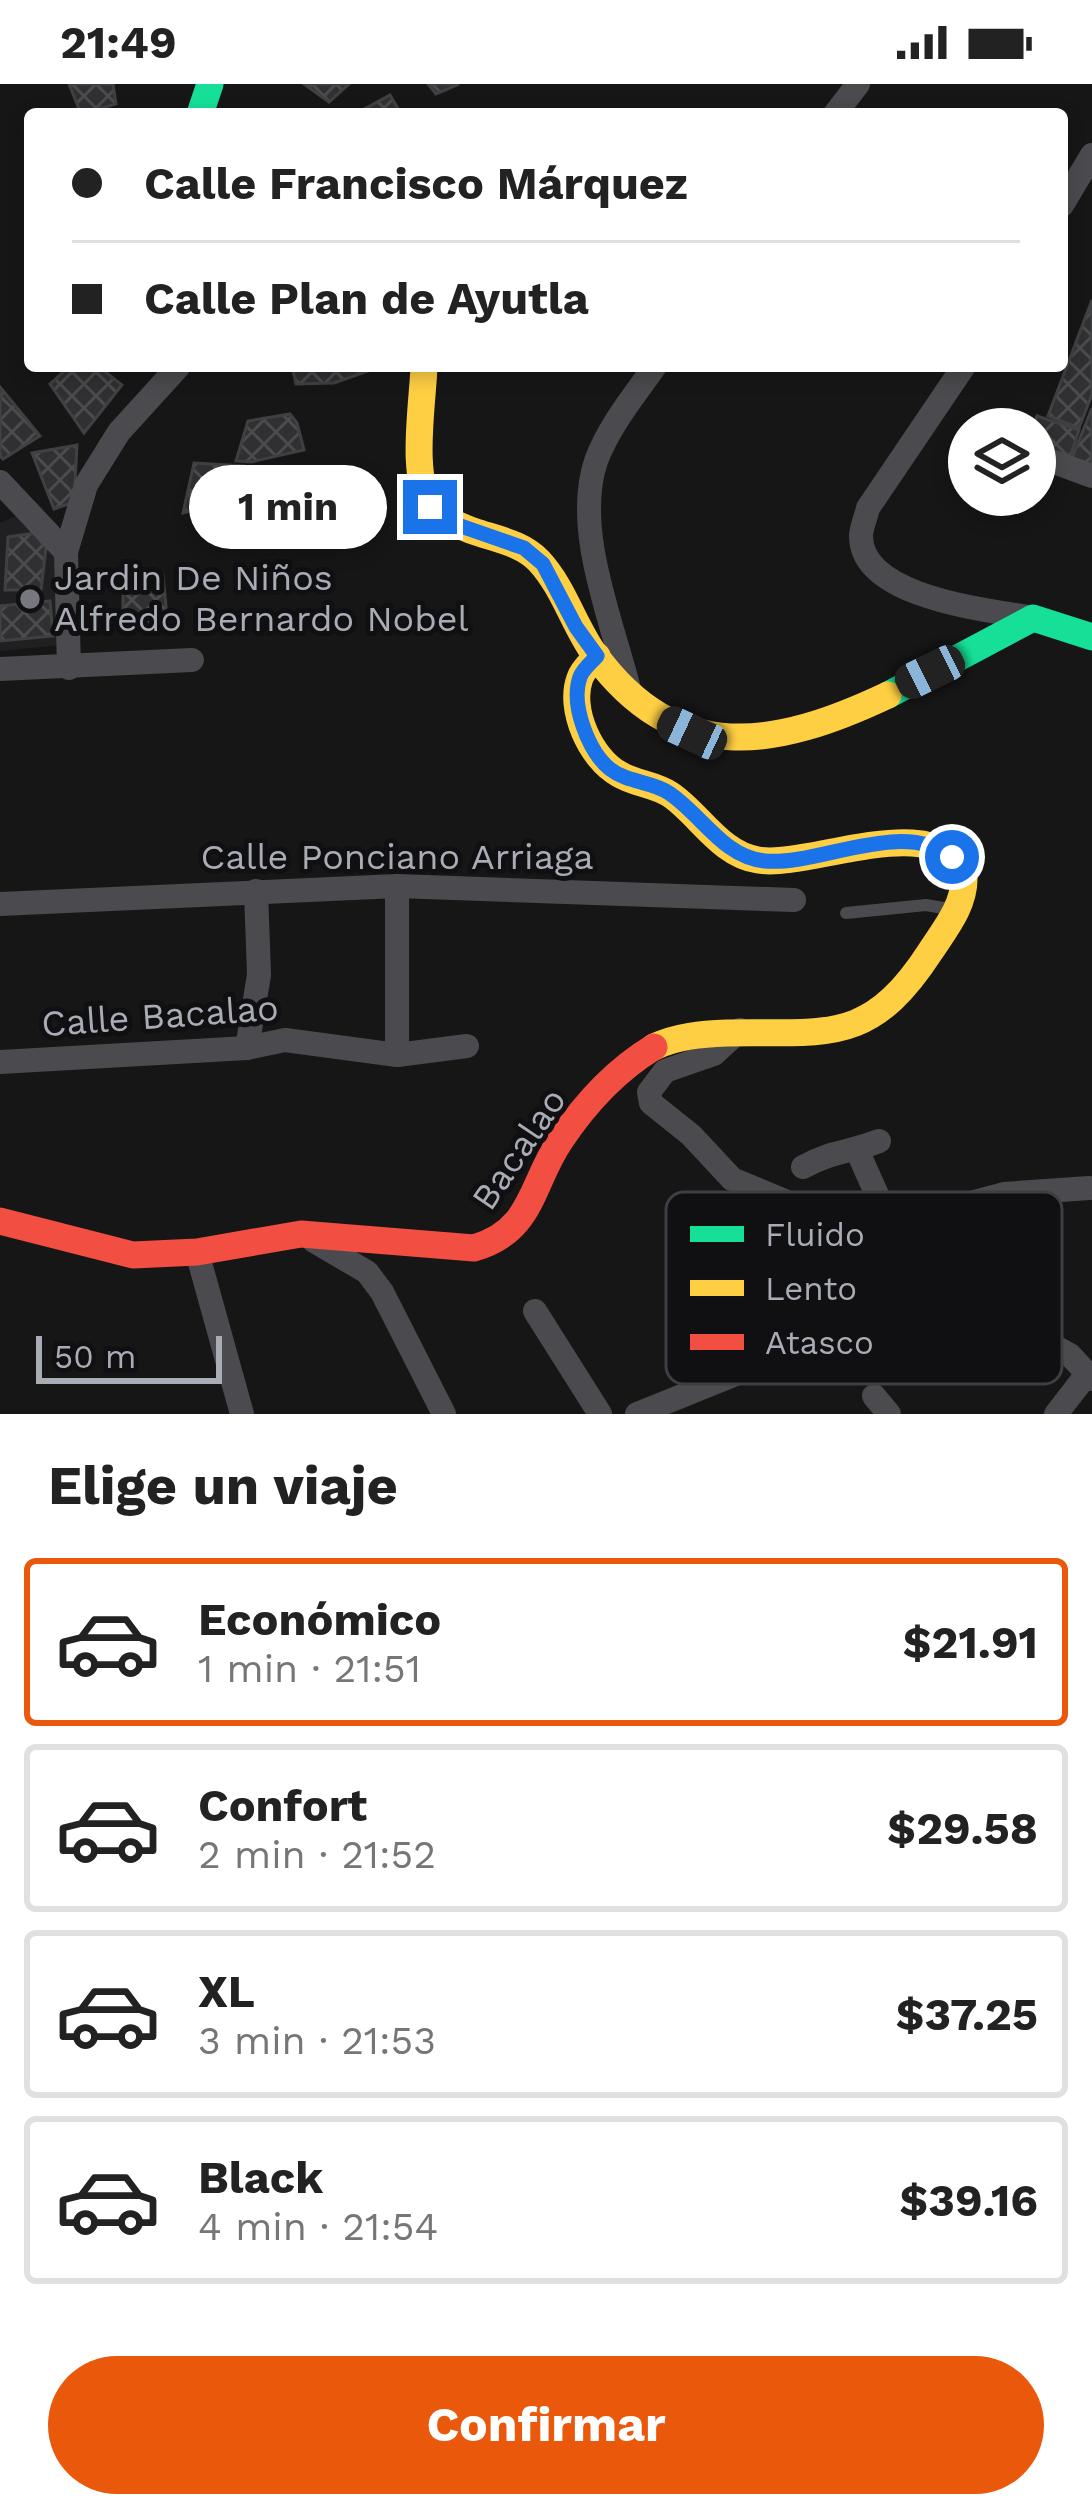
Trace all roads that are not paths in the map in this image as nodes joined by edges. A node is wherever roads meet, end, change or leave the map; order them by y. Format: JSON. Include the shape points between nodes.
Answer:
{"nodes":[{"id":1,"x":858,"y":84,"type":"edge"},
{"id":2,"x":840,"y":108,"type":"edge"},
{"id":3,"x":1092,"y":155,"type":"edge"},
{"id":4,"x":1068,"y":195,"type":"edge"},
{"id":5,"x":174,"y":372,"type":"edge"},
{"id":6,"x":424,"y":372,"type":"edge"},
{"id":7,"x":651,"y":372,"type":"edge"},
{"id":8,"x":960,"y":372,"type":"edge"},
{"id":9,"x":1056,"y":463,"type":"edge"},
{"id":10,"x":1092,"y":476,"type":"edge"},
{"id":11,"x":0,"y":482,"type":"edge"},
{"id":12,"x":66,"y":552,"type":"junction"},
{"id":13,"x":1033,"y":618,"type":"junction"},
{"id":14,"x":1092,"y":637,"type":"edge"},
{"id":15,"x":597,"y":656,"type":"junction"},
{"id":16,"x":192,"y":660,"type":"dead end"},
{"id":17,"x":69,"y":668,"type":"junction"},
{"id":18,"x":0,"y":669,"type":"edge"},
{"id":19,"x":629,"y":689,"type":"junction"},
{"id":20,"x":397,"y":886,"type":"junction"},
{"id":21,"x":256,"y":891,"type":"junction"},
{"id":22,"x":794,"y":900,"type":"dead end"},
{"id":23,"x":0,"y":904,"type":"edge"},
{"id":24,"x":956,"y":910,"type":"junction"},
{"id":25,"x":846,"y":913,"type":"dead end"},
{"id":26,"x":740,"y":1030,"type":"junction"},
{"id":27,"x":466,"y":1046,"type":"dead end"},
{"id":28,"x":248,"y":1048,"type":"junction"},
{"id":29,"x":397,"y":1055,"type":"junction"},
{"id":30,"x":0,"y":1063,"type":"edge"},
{"id":31,"x":803,"y":1167,"type":"dead end"},
{"id":32,"x":1089,"y":1188,"type":"dead end"},
{"id":33,"x":761,"y":1192,"type":"edge"},
{"id":34,"x":879,"y":1192,"type":"edge"},
{"id":35,"x":1032,"y":1192,"type":"edge"},
{"id":36,"x":0,"y":1221,"type":"edge"},
{"id":37,"x":301,"y":1234,"type":"junction"},
{"id":38,"x":197,"y":1252,"type":"junction"},
{"id":39,"x":535,"y":1311,"type":"dead end"},
{"id":40,"x":1062,"y":1351,"type":"edge"},
{"id":41,"x":1089,"y":1376,"type":"edge"},
{"id":42,"x":711,"y":1384,"type":"edge"},
{"id":43,"x":242,"y":1414,"type":"edge"},
{"id":44,"x":445,"y":1414,"type":"edge"},
{"id":45,"x":601,"y":1414,"type":"edge"},
{"id":46,"x":637,"y":1414,"type":"edge"},
{"id":47,"x":1056,"y":1414,"type":"edge"}],
"edges":[{"from":1,"to":2,"type":"street"},
{"from":3,"to":4,"type":"street"},
{"from":5,"to":12,"type":"street","via":[[119,432],[86,485]]},
{"from":6,"to":15,"type":"street","via":[[421,476],[430,507],[543,564]]},
{"from":7,"to":19,"type":"street","via":[[613,427],[587,499]]},
{"from":8,"to":13,"type":"street","via":[[868,508],[860,535],[866,557],[927,598]]},
{"from":9,"to":10,"type":"street"},
{"from":11,"to":12,"type":"street"},
{"from":12,"to":17,"type":"street"},
{"from":13,"to":14,"type":"street"},
{"from":13,"to":19,"type":"street","via":[[802,731],[692,733]]},
{"from":15,"to":19,"type":"street"},
{"from":15,"to":24,"type":"street","via":[[579,679],[577,697],[592,749],[610,769],[672,794],[739,855],[789,860],[858,844],[939,847],[962,870]]},
{"from":16,"to":17,"type":"street"},
{"from":17,"to":18,"type":"street"},
{"from":20,"to":21,"type":"street","name":"Calle Ponciano Arriaga"},
{"from":20,"to":22,"type":"street","name":"Calle Ponciano Arriaga"},
{"from":20,"to":29,"type":"street"},
{"from":21,"to":23,"type":"street","name":"Calle Ponciano Arriaga"},
{"from":21,"to":28,"type":"street","via":[[259,975]]},
{"from":24,"to":25,"type":"lane"},
{"from":24,"to":26,"type":"street","name":"Bacalao","via":[[925,962],[862,1023],[829,1033]]},
{"from":26,"to":33,"type":"street","via":[[714,1054],[664,1071],[649,1092],[651,1103],[732,1179]]},
{"from":26,"to":37,"type":"street","name":"Bacalao","via":[[667,1041],[615,1079],[575,1120],[521,1220],[498,1244]]},
{"from":27,"to":29,"type":"street","name":"Calle Bacalao"},
{"from":28,"to":29,"type":"street","name":"Calle Bacalao","via":[[284,1040]]},
{"from":28,"to":30,"type":"street","name":"Calle Bacalao"},
{"from":31,"to":34,"type":"street","via":[[836,1149],[868,1146]]},
{"from":32,"to":35,"type":"street"},
{"from":36,"to":38,"type":"street","name":"Bacalao","via":[[133,1255]]},
{"from":37,"to":38,"type":"street","name":"Bacalao"},
{"from":37,"to":44,"type":"street","via":[[367,1271]]},
{"from":38,"to":43,"type":"street"},
{"from":39,"to":45,"type":"street"},
{"from":40,"to":41,"type":"street"},
{"from":41,"to":47,"type":"street"},
{"from":42,"to":46,"type":"street"}]}
